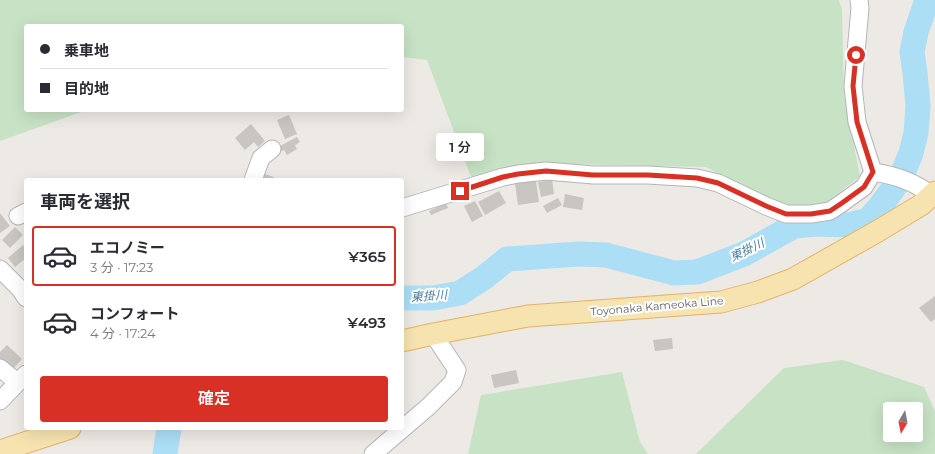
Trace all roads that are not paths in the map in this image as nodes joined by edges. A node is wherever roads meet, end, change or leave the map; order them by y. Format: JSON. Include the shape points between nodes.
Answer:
{"nodes":[{"id":1,"x":859,"y":0,"type":"edge"},
{"id":2,"x":272,"y":149,"type":"dead end"},
{"id":3,"x":881,"y":173,"type":"junction"},
{"id":4,"x":254,"y":178,"type":"edge"},
{"id":5,"x":933,"y":193,"type":"edge"},
{"id":6,"x":404,"y":207,"type":"edge"},
{"id":7,"x":0,"y":269,"type":"edge"},
{"id":8,"x":24,"y":295,"type":"edge"},
{"id":9,"x":433,"y":334,"type":"junction"},
{"id":10,"x":404,"y":341,"type":"edge"},
{"id":11,"x":0,"y":368,"type":"edge"},
{"id":12,"x":22,"y":378,"type":"edge"},
{"id":13,"x":0,"y":401,"type":"edge"},
{"id":14,"x":404,"y":427,"type":"edge"},
{"id":15,"x":65,"y":430,"type":"edge"},
{"id":16,"x":401,"y":430,"type":"edge"},
{"id":17,"x":9,"y":451,"type":"edge"},
{"id":18,"x":372,"y":454,"type":"edge"}],
"edges":[{"from":1,"to":3,"type":"street","via":[[853,86],[857,122]]},
{"from":2,"to":4,"type":"street","via":[[261,158]]},
{"from":3,"to":5,"type":"street"},
{"from":3,"to":6,"type":"street","via":[[830,211],[811,214],[786,214],[718,183],[697,178],[546,171],[503,177]]},
{"from":5,"to":9,"type":"main road","name":"Toyonaka Kameoka Line","via":[[921,205],[793,279],[758,292],[721,302],[528,316]]},
{"from":7,"to":8,"type":"street"},
{"from":9,"to":10,"type":"main road","name":"Toyonaka Kameoka Line"},
{"from":9,"to":14,"type":"street","via":[[456,370],[452,382]]},
{"from":11,"to":12,"type":"street"},
{"from":12,"to":13,"type":"street"},
{"from":15,"to":17,"type":"main road"},
{"from":16,"to":18,"type":"street"}]}
